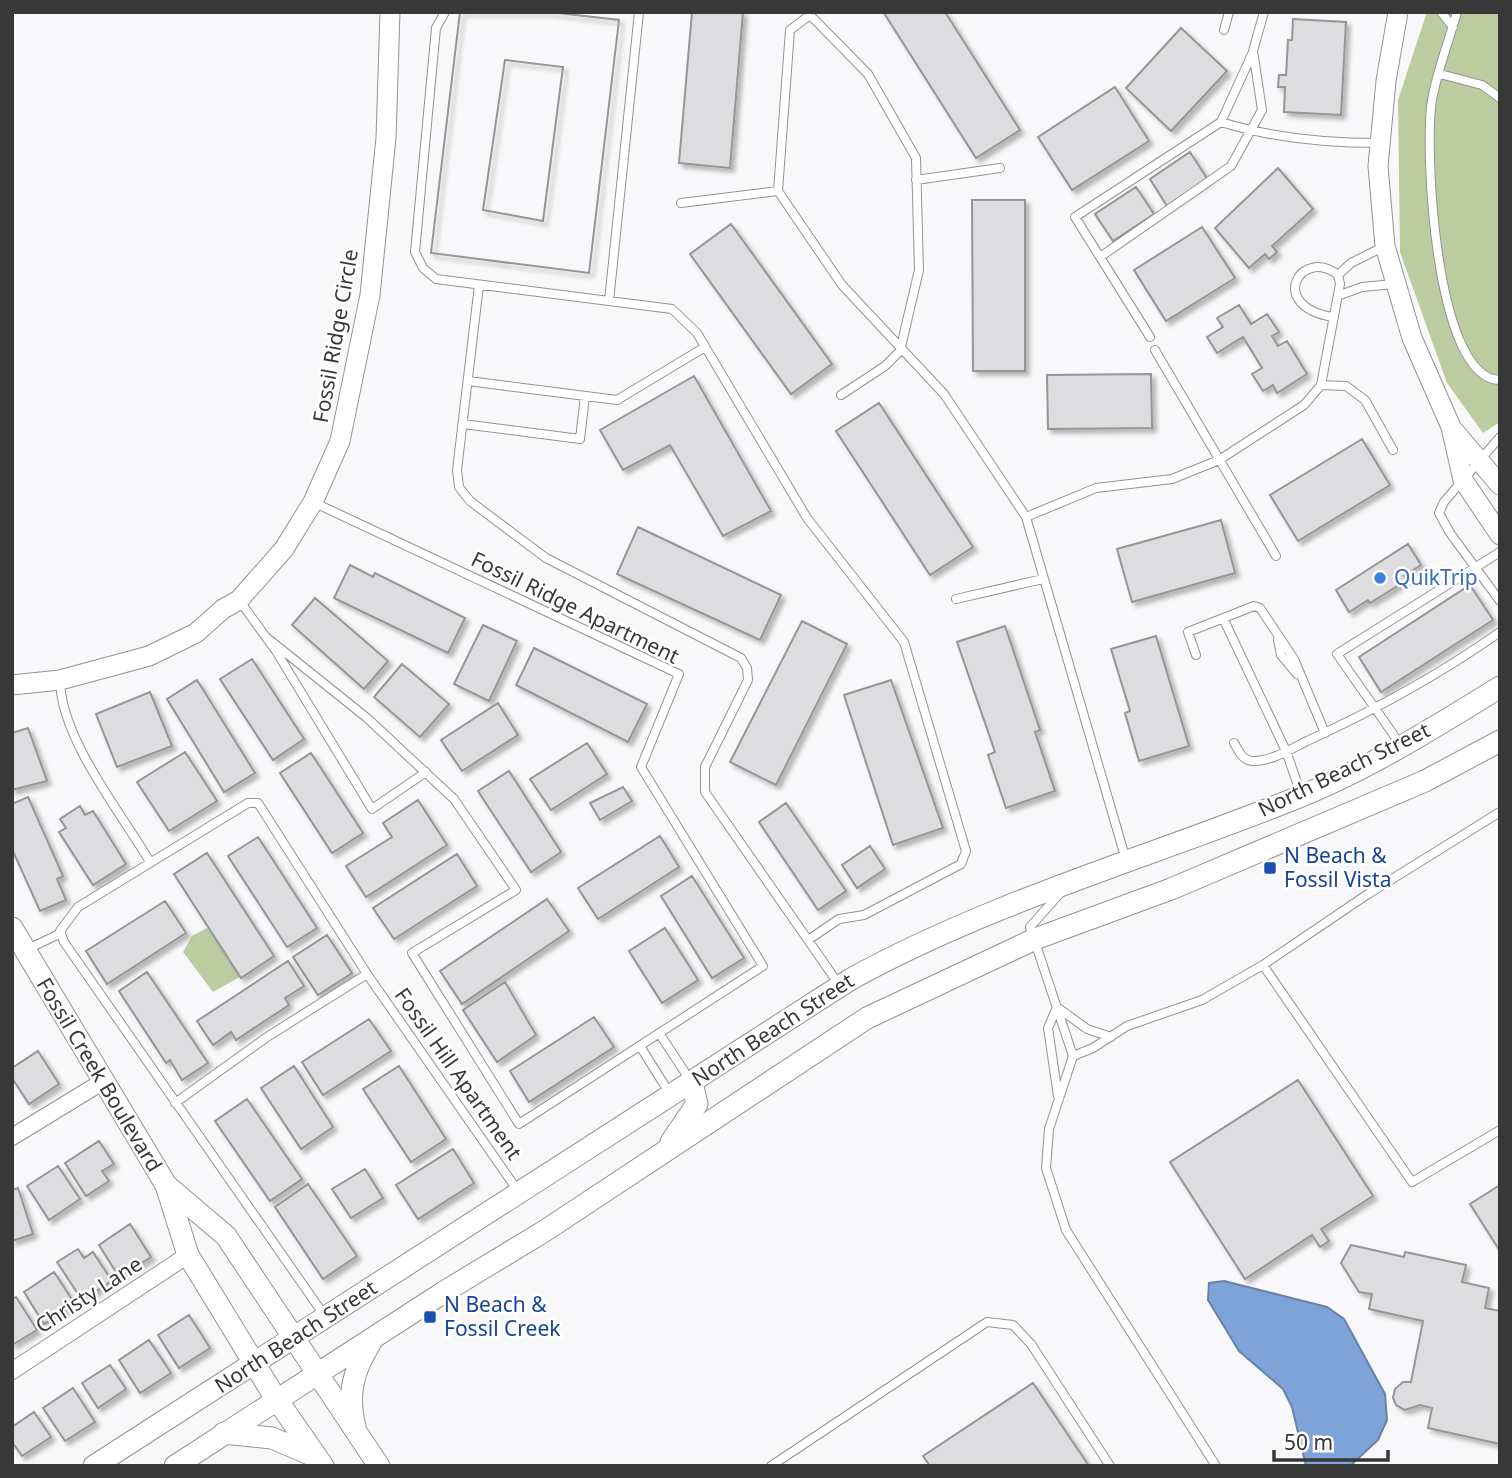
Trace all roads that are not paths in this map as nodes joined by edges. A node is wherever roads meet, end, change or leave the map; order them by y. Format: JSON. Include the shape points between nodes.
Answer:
{"nodes":[{"id":1,"x":390,"y":12,"type":"edge"},
{"id":2,"x":445,"y":12,"type":"edge"},
{"id":3,"x":639,"y":12,"type":"edge"},
{"id":4,"x":1228,"y":12,"type":"edge"},
{"id":5,"x":1264,"y":12,"type":"edge"},
{"id":6,"x":1398,"y":12,"type":"edge"},
{"id":7,"x":1441,"y":12,"type":"edge"},
{"id":8,"x":1457,"y":12,"type":"edge"},
{"id":9,"x":811,"y":13,"type":"edge"},
{"id":10,"x":1453,"y":27,"type":"junction"},
{"id":11,"x":1224,"y":30,"type":"dead end"},
{"id":12,"x":1253,"y":51,"type":"junction"},
{"id":13,"x":1440,"y":74,"type":"junction"},
{"id":14,"x":1500,"y":98,"type":"edge"},
{"id":15,"x":1221,"y":122,"type":"junction"},
{"id":16,"x":1250,"y":131,"type":"junction"},
{"id":17,"x":1380,"y":143,"type":"junction"},
{"id":18,"x":1000,"y":168,"type":"dead end"},
{"id":19,"x":916,"y":180,"type":"junction"},
{"id":20,"x":778,"y":191,"type":"junction"},
{"id":21,"x":681,"y":203,"type":"dead end"},
{"id":22,"x":1385,"y":246,"type":"junction"},
{"id":23,"x":1100,"y":257,"type":"junction"},
{"id":24,"x":1338,"y":275,"type":"junction"},
{"id":25,"x":1394,"y":284,"type":"junction"},
{"id":26,"x":479,"y":285,"type":"junction"},
{"id":27,"x":1340,"y":296,"type":"junction"},
{"id":28,"x":609,"y":301,"type":"junction"},
{"id":29,"x":1333,"y":317,"type":"junction"},
{"id":30,"x":1150,"y":337,"type":"dead end"},
{"id":31,"x":705,"y":347,"type":"junction"},
{"id":32,"x":1155,"y":350,"type":"dead end"},
{"id":33,"x":900,"y":351,"type":"junction"},
{"id":34,"x":1500,"y":380,"type":"edge"},
{"id":35,"x":468,"y":381,"type":"junction"},
{"id":36,"x":1321,"y":385,"type":"junction"},
{"id":37,"x":841,"y":395,"type":"dead end"},
{"id":38,"x":585,"y":396,"type":"junction"},
{"id":39,"x":463,"y":424,"type":"junction"},
{"id":40,"x":1451,"y":427,"type":"junction"},
{"id":41,"x":1500,"y":436,"type":"edge"},
{"id":42,"x":1393,"y":450,"type":"dead end"},
{"id":43,"x":1479,"y":459,"type":"junction"},
{"id":44,"x":1219,"y":460,"type":"junction"},
{"id":45,"x":1463,"y":480,"type":"junction"},
{"id":46,"x":1500,"y":485,"type":"edge"},
{"id":47,"x":313,"y":502,"type":"junction"},
{"id":48,"x":1026,"y":517,"type":"junction"},
{"id":49,"x":1500,"y":535,"type":"edge"},
{"id":50,"x":1500,"y":552,"type":"edge"},
{"id":51,"x":1276,"y":556,"type":"dead end"},
{"id":52,"x":1475,"y":567,"type":"junction"},
{"id":53,"x":1043,"y":579,"type":"junction"},
{"id":54,"x":956,"y":599,"type":"dead end"},
{"id":55,"x":239,"y":600,"type":"junction"},
{"id":56,"x":1500,"y":601,"type":"edge"},
{"id":57,"x":1223,"y":618,"type":"junction"},
{"id":58,"x":1500,"y":632,"type":"edge"},
{"id":59,"x":265,"y":637,"type":"junction"},
{"id":60,"x":1196,"y":655,"type":"dead end"},
{"id":61,"x":60,"y":680,"type":"junction"},
{"id":62,"x":12,"y":685,"type":"edge"},
{"id":63,"x":1500,"y":687,"type":"edge"},
{"id":64,"x":1376,"y":709,"type":"junction"},
{"id":65,"x":1325,"y":733,"type":"junction"},
{"id":66,"x":1500,"y":741,"type":"edge"},
{"id":67,"x":1234,"y":743,"type":"dead end"},
{"id":68,"x":1402,"y":747,"type":"junction"},
{"id":69,"x":1286,"y":751,"type":"junction"},
{"id":70,"x":426,"y":772,"type":"junction"},
{"id":71,"x":1302,"y":795,"type":"junction"},
{"id":72,"x":1498,"y":813,"type":"edge"},
{"id":73,"x":1315,"y":829,"type":"junction"},
{"id":74,"x":1126,"y":860,"type":"junction"},
{"id":75,"x":150,"y":862,"type":"junction"},
{"id":76,"x":1069,"y":883,"type":"junction"},
{"id":77,"x":12,"y":928,"type":"edge"},
{"id":78,"x":61,"y":933,"type":"junction"},
{"id":79,"x":1035,"y":939,"type":"junction"},
{"id":80,"x":808,"y":940,"type":"junction"},
{"id":81,"x":24,"y":951,"type":"junction"},
{"id":82,"x":1263,"y":965,"type":"junction"},
{"id":83,"x":367,"y":974,"type":"junction"},
{"id":84,"x":840,"y":986,"type":"junction"},
{"id":85,"x":1057,"y":1007,"type":"junction"},
{"id":86,"x":659,"y":1033,"type":"junction"},
{"id":87,"x":1111,"y":1037,"type":"junction"},
{"id":88,"x":640,"y":1046,"type":"junction"},
{"id":89,"x":1073,"y":1056,"type":"junction"},
{"id":90,"x":102,"y":1082,"type":"junction"},
{"id":91,"x":692,"y":1083,"type":"junction"},
{"id":92,"x":671,"y":1096,"type":"junction"},
{"id":93,"x":1059,"y":1099,"type":"junction"},
{"id":94,"x":175,"y":1103,"type":"junction"},
{"id":95,"x":1500,"y":1129,"type":"edge"},
{"id":96,"x":12,"y":1137,"type":"edge"},
{"id":97,"x":668,"y":1147,"type":"junction"},
{"id":98,"x":166,"y":1185,"type":"junction"},
{"id":99,"x":519,"y":1194,"type":"junction"},
{"id":100,"x":188,"y":1255,"type":"junction"},
{"id":101,"x":326,"y":1318,"type":"junction"},
{"id":102,"x":374,"y":1338,"type":"junction"},
{"id":103,"x":293,"y":1339,"type":"junction"},
{"id":104,"x":254,"y":1364,"type":"junction"},
{"id":105,"x":12,"y":1371,"type":"edge"},
{"id":106,"x":316,"y":1375,"type":"junction"},
{"id":107,"x":276,"y":1399,"type":"junction"},
{"id":108,"x":356,"y":1432,"type":"junction"},
{"id":109,"x":224,"y":1433,"type":"junction"},
{"id":110,"x":320,"y":1462,"type":"edge"},
{"id":111,"x":94,"y":1466,"type":"edge"},
{"id":112,"x":175,"y":1466,"type":"edge"},
{"id":113,"x":379,"y":1466,"type":"edge"},
{"id":114,"x":771,"y":1466,"type":"edge"},
{"id":115,"x":1110,"y":1466,"type":"edge"},
{"id":116,"x":1216,"y":1466,"type":"edge"}],
"edges":[{"from":1,"to":47,"type":"street","name":"Fossil Ridge Circle","via":[[386,138],[370,295],[340,441]]},
{"from":2,"to":26,"type":"lane","via":[[436,28],[415,252],[423,268],[436,279]]},
{"from":3,"to":28,"type":"lane"},
{"from":4,"to":11,"type":"lane"},
{"from":5,"to":12,"type":"lane"},
{"from":6,"to":17,"type":"street"},
{"from":7,"to":10,"type":"lane"},
{"from":8,"to":10,"type":"lane"},
{"from":9,"to":19,"type":"lane","via":[[868,74],[916,158]]},
{"from":9,"to":20,"type":"lane","via":[[790,30]]},
{"from":10,"to":13,"type":"lane"},
{"from":12,"to":15,"type":"lane"},
{"from":12,"to":16,"type":"lane","via":[[1262,110]]},
{"from":13,"to":14,"type":"lane","via":[[1482,85]]},
{"from":13,"to":34,"type":"lane","via":[[1432,100],[1429,179],[1435,248],[1457,334],[1476,370],[1490,380]]},
{"from":15,"to":16,"type":"lane"},
{"from":15,"to":23,"type":"lane","via":[[1074,217]]},
{"from":16,"to":17,"type":"lane"},
{"from":16,"to":23,"type":"lane","via":[[1231,166]]},
{"from":17,"to":22,"type":"street"},
{"from":18,"to":19,"type":"lane"},
{"from":19,"to":33,"type":"lane","via":[[919,270]]},
{"from":20,"to":21,"type":"lane"},
{"from":20,"to":33,"type":"lane","via":[[842,285]]},
{"from":22,"to":24,"type":"lane"},
{"from":22,"to":25,"type":"street"},
{"from":23,"to":30,"type":"lane"},
{"from":24,"to":27,"type":"lane"},
{"from":24,"to":29,"type":"lane","via":[[1329,268],[1307,269],[1295,288],[1304,309]]},
{"from":25,"to":27,"type":"lane","via":[[1363,287]]},
{"from":25,"to":40,"type":"street"},
{"from":26,"to":28,"type":"lane"},
{"from":26,"to":35,"type":"lane"},
{"from":27,"to":29,"type":"lane"},
{"from":28,"to":31,"type":"lane","via":[[671,309]]},
{"from":29,"to":36,"type":"lane"},
{"from":31,"to":38,"type":"lane","via":[[617,400]]},
{"from":31,"to":80,"type":"lane","via":[[807,518],[904,642],[966,851],[961,864],[864,915],[839,919]]},
{"from":32,"to":44,"type":"lane"},
{"from":33,"to":37,"type":"lane"},
{"from":33,"to":48,"type":"lane","via":[[944,394]]},
{"from":35,"to":38,"type":"lane"},
{"from":35,"to":39,"type":"lane"},
{"from":36,"to":42,"type":"lane","via":[[1346,386],[1365,400]]},
{"from":36,"to":44,"type":"lane","via":[[1304,405]]},
{"from":38,"to":39,"type":"lane","via":[[580,439]]},
{"from":39,"to":80,"type":"lane","via":[[459,487],[470,501],[569,571],[741,658],[748,680],[705,767],[705,792]]},
{"from":40,"to":43,"type":"street"},
{"from":40,"to":45,"type":"street"},
{"from":41,"to":43,"type":"lane"},
{"from":43,"to":45,"type":"lane"},
{"from":43,"to":46,"type":"street"},
{"from":44,"to":48,"type":"lane","via":[[1172,479],[1096,488]]},
{"from":44,"to":51,"type":"lane"},
{"from":45,"to":49,"type":"street"},
{"from":45,"to":52,"type":"lane","via":[[1439,513]]},
{"from":47,"to":55,"type":"street","name":"Fossil Ridge Circle","via":[[284,549]]},
{"from":47,"to":86,"type":"lane","name":"Fossil Ridge Apartment","via":[[679,674],[641,767],[763,966]]},
{"from":48,"to":53,"type":"lane"},
{"from":50,"to":52,"type":"lane"},
{"from":52,"to":56,"type":"lane"},
{"from":52,"to":64,"type":"lane","via":[[1337,654]]},
{"from":53,"to":54,"type":"lane"},
{"from":53,"to":74,"type":"lane"},
{"from":55,"to":59,"type":"lane","name":"Fossil Ridge Apartment"},
{"from":55,"to":61,"type":"street","name":"Fossil Ridge Circle","via":[[196,633],[149,656]]},
{"from":57,"to":60,"type":"lane","via":[[1188,632]]},
{"from":57,"to":65,"type":"lane","via":[[1260,608]]},
{"from":57,"to":69,"type":"lane"},
{"from":58,"to":64,"type":"lane"},
{"from":59,"to":70,"type":"lane","name":"Fossil Ridge Apartment"},
{"from":59,"to":70,"type":"lane","name":"Fossil Ridge Apartment","via":[[372,809]]},
{"from":61,"to":62,"type":"street","name":"Fossil Ridge Circle"},
{"from":61,"to":75,"type":"lane","via":[[60,702],[71,730]]},
{"from":63,"to":68,"type":"main road","name":"North Beach Street"},
{"from":64,"to":65,"type":"lane"},
{"from":64,"to":68,"type":"lane"},
{"from":65,"to":69,"type":"lane"},
{"from":66,"to":73,"type":"main road","name":"North Beach Street","via":[[1425,781]]},
{"from":67,"to":69,"type":"lane","via":[[1250,761]]},
{"from":68,"to":71,"type":"main road","name":"North Beach Street"},
{"from":69,"to":71,"type":"lane"},
{"from":70,"to":88,"type":"lane","name":"Fossil Ridge Apartment","via":[[454,799],[516,890],[412,953],[519,1124]]},
{"from":71,"to":73,"type":"main road"},
{"from":71,"to":74,"type":"main road","name":"North Beach Street"},
{"from":72,"to":82,"type":"lane"},
{"from":73,"to":79,"type":"main road","name":"North Beach Street"},
{"from":74,"to":76,"type":"main road","name":"North Beach Street"},
{"from":75,"to":78,"type":"lane","name":"Fossil Hill Apartment","via":[[78,907]]},
{"from":75,"to":83,"type":"lane","name":"Fossil Hill Apartment","via":[[248,803],[258,803]]},
{"from":76,"to":79,"type":"lane","via":[[1030,927]]},
{"from":76,"to":84,"type":"main road","name":"North Beach Street","via":[[915,944]]},
{"from":77,"to":81,"type":"main road","name":"Fossil Creek Boulevard"},
{"from":78,"to":81,"type":"lane"},
{"from":78,"to":94,"type":"lane"},
{"from":79,"to":85,"type":"lane"},
{"from":79,"to":97,"type":"main road","name":"North Beach Street","via":[[867,1018]]},
{"from":80,"to":84,"type":"lane"},
{"from":81,"to":90,"type":"main road","name":"Fossil Creek Boulevard"},
{"from":82,"to":87,"type":"lane","via":[[1202,1000],[1127,1026]]},
{"from":82,"to":95,"type":"lane","via":[[1412,1182]]},
{"from":83,"to":94,"type":"lane"},
{"from":83,"to":99,"type":"lane","name":"Fossil Hill Apartment"},
{"from":84,"to":91,"type":"main road","name":"North Beach Street"},
{"from":85,"to":87,"type":"lane","via":[[1087,1029]]},
{"from":85,"to":89,"type":"lane"},
{"from":85,"to":93,"type":"lane","via":[[1048,1028]]},
{"from":86,"to":88,"type":"lane","name":"Fossil Ridge Apartment"},
{"from":86,"to":91,"type":"lane"},
{"from":87,"to":89,"type":"lane"},
{"from":88,"to":92,"type":"lane"},
{"from":89,"to":93,"type":"lane"},
{"from":90,"to":96,"type":"street"},
{"from":90,"to":98,"type":"main road","name":"Fossil Creek Boulevard"},
{"from":91,"to":92,"type":"main road","name":"North Beach Street"},
{"from":91,"to":97,"type":"main road","via":[[696,1104]]},
{"from":92,"to":99,"type":"main road","name":"North Beach Street"},
{"from":93,"to":116,"type":"lane","via":[[1049,1129],[1046,1168],[1066,1230]]},
{"from":94,"to":101,"type":"lane"},
{"from":97,"to":102,"type":"main road","name":"North Beach Street"},
{"from":98,"to":100,"type":"main road","name":"Fossil Creek Boulevard"},
{"from":98,"to":103,"type":"main road","name":"Fossil Creek Boulevard","via":[[226,1236]]},
{"from":99,"to":101,"type":"main road","name":"North Beach Street"},
{"from":100,"to":104,"type":"main road","name":"Fossil Creek Boulevard"},
{"from":100,"to":105,"type":"street","name":"Christy Lane"},
{"from":101,"to":103,"type":"main road","name":"North Beach Street"},
{"from":102,"to":106,"type":"main road","name":"North Beach Street"},
{"from":102,"to":108,"type":"main road","via":[[352,1380],[350,1405]]},
{"from":103,"to":104,"type":"main road","name":"North Beach Street"},
{"from":103,"to":106,"type":"main road","name":"Fossil Creek Boulevard"},
{"from":104,"to":107,"type":"main road","name":"Fossil Creek Boulevard"},
{"from":104,"to":111,"type":"main road","name":"North Beach Street"},
{"from":106,"to":107,"type":"main road","name":"North Beach Street"},
{"from":106,"to":108,"type":"main road","name":"Fossil Creek Boulevard"},
{"from":107,"to":109,"type":"main road","name":"North Beach Street"},
{"from":107,"to":110,"type":"main road","name":"Fossil Creek Boulevard"},
{"from":108,"to":113,"type":"main road","name":"Fossil Creek Boulevard"},
{"from":109,"to":110,"type":"main road","via":[[272,1438]]},
{"from":109,"to":112,"type":"main road","name":"North Beach Street"},
{"from":114,"to":115,"type":"lane","via":[[987,1322],[1013,1325],[1031,1344]]}]}
